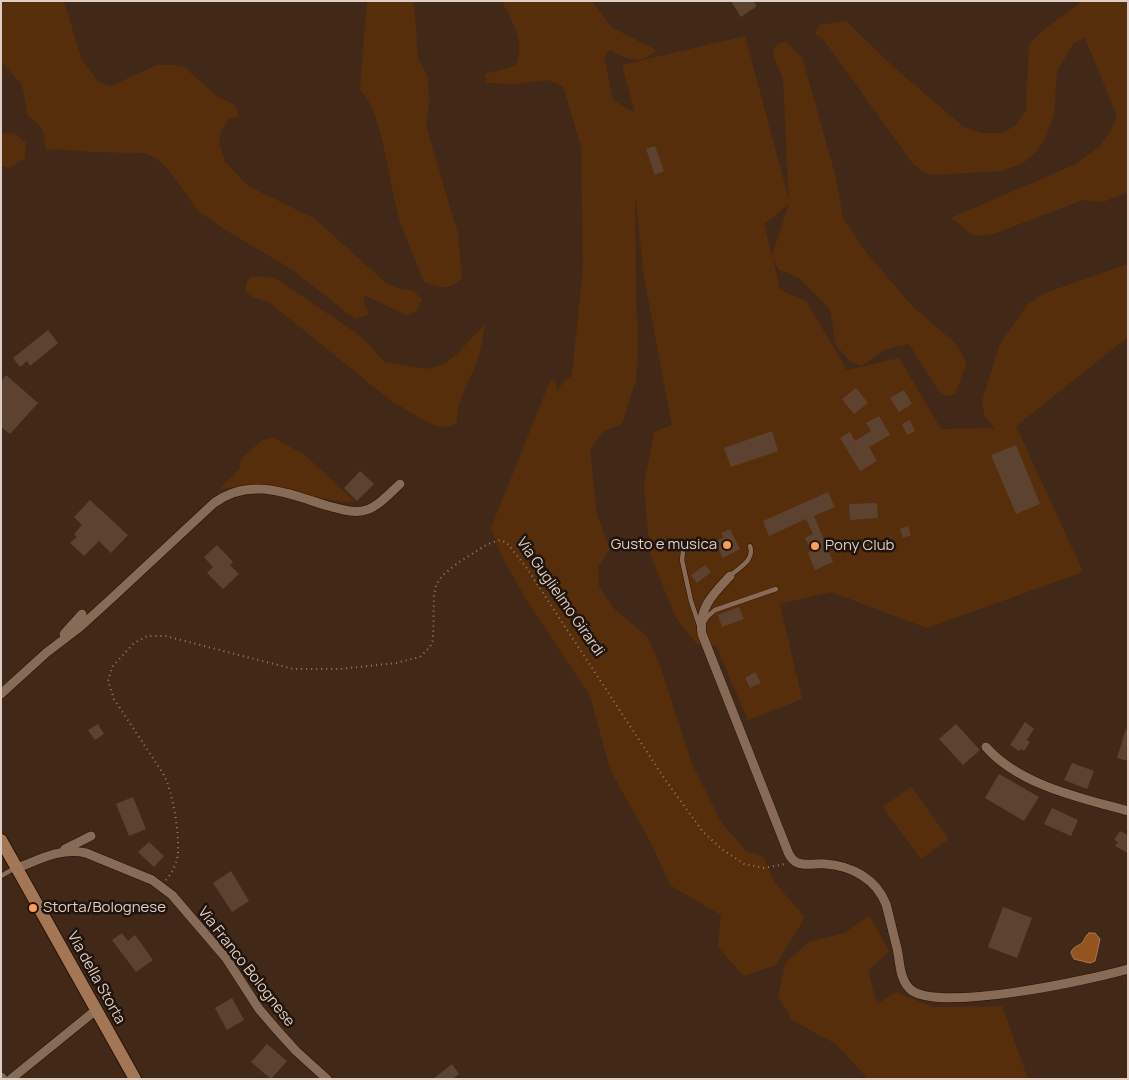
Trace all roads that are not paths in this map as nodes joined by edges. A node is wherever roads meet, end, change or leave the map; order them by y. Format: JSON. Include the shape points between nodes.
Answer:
{"nodes":[{"id":1,"x":400,"y":484,"type":"dead end"},
{"id":2,"x":750,"y":546,"type":"dead end"},
{"id":3,"x":683,"y":552,"type":"dead end"},
{"id":4,"x":730,"y":576,"type":"joint"},
{"id":5,"x":776,"y":589,"type":"dead end"},
{"id":6,"x":82,"y":614,"type":"dead end"},
{"id":7,"x":701,"y":631,"type":"junction"},
{"id":8,"x":46,"y":653,"type":"junction"},
{"id":9,"x":1,"y":694,"type":"edge"},
{"id":10,"x":986,"y":748,"type":"dead end"},
{"id":11,"x":1128,"y":811,"type":"edge"},
{"id":12,"x":91,"y":836,"type":"dead end"},
{"id":13,"x":1,"y":840,"type":"edge"},
{"id":14,"x":56,"y":854,"type":"junction"},
{"id":15,"x":17,"y":868,"type":"junction"},
{"id":16,"x":1,"y":876,"type":"edge"},
{"id":17,"x":1128,"y":968,"type":"edge"},
{"id":18,"x":96,"y":1010,"type":"junction"},
{"id":19,"x":14,"y":1077,"type":"edge"},
{"id":20,"x":135,"y":1079,"type":"edge"},
{"id":21,"x":327,"y":1079,"type":"edge"}],
"edges":[{"from":1,"to":8,"type":"street","via":[[371,508],[357,512],[278,491],[231,492],[214,503],[107,603]]},
{"from":2,"to":4,"type":"lane","via":[[751,557]]},
{"from":3,"to":7,"type":"lane","via":[[691,600]]},
{"from":4,"to":7,"type":"street","via":[[706,602]]},
{"from":5,"to":7,"type":"lane","via":[[715,610]]},
{"from":6,"to":8,"type":"street"},
{"from":7,"to":17,"type":"street","via":[[788,852],[794,861],[801,864],[846,868],[873,884],[886,904],[904,980],[911,990],[920,995],[939,997],[1002,994]]},
{"from":8,"to":9,"type":"street"},
{"from":10,"to":11,"type":"street","via":[[1008,767],[1045,786]]},
{"from":12,"to":14,"type":"street","name":"Via Franco Bolognese"},
{"from":13,"to":15,"type":"main road","name":"Via della Storta"},
{"from":14,"to":15,"type":"street","name":"Via Franco Bolognese"},
{"from":14,"to":21,"type":"street","name":"Via Franco Bolognese","via":[[72,850],[86,853],[152,880],[172,895],[226,958],[276,1030]]},
{"from":15,"to":16,"type":"lane"},
{"from":15,"to":18,"type":"main road","name":"Via della Storta"},
{"from":18,"to":19,"type":"street"},
{"from":18,"to":20,"type":"main road","name":"Via della Storta"}]}
